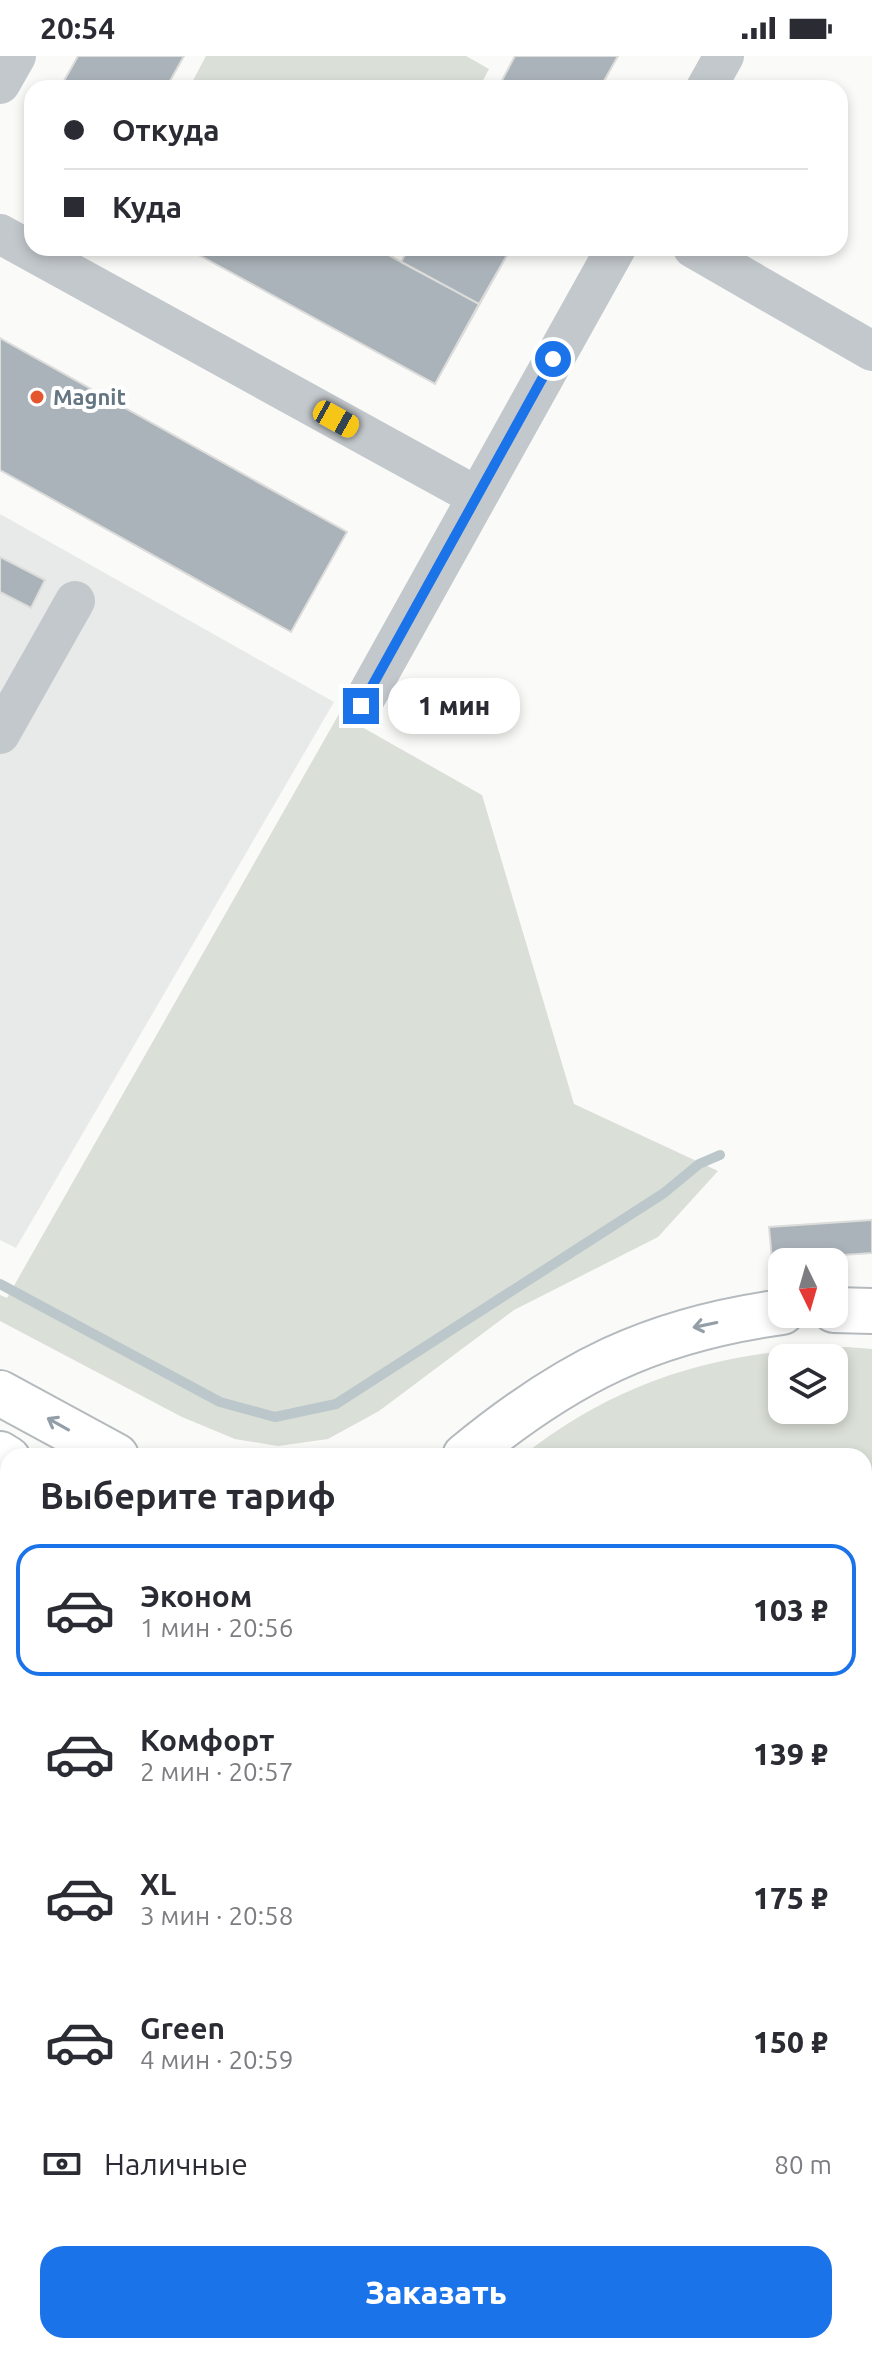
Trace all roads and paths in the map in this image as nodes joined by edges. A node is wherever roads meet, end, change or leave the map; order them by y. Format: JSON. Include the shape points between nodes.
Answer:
{"nodes":[{"id":1,"x":16,"y":56,"type":"edge"},
{"id":2,"x":724,"y":56,"type":"edge"},
{"id":3,"x":710,"y":80,"type":"edge"},
{"id":4,"x":0,"y":84,"type":"edge"},
{"id":5,"x":0,"y":234,"type":"edge"},
{"id":6,"x":24,"y":247,"type":"edge"},
{"id":7,"x":40,"y":256,"type":"edge"},
{"id":8,"x":611,"y":256,"type":"edge"},
{"id":9,"x":707,"y":256,"type":"edge"},
{"id":10,"x":872,"y":351,"type":"edge"},
{"id":11,"x":476,"y":496,"type":"junction"},
{"id":12,"x":75,"y":601,"type":"dead end"},
{"id":13,"x":361,"y":706,"type":"dead end"},
{"id":14,"x":0,"y":734,"type":"edge"},
{"id":15,"x":848,"y":1310,"type":"edge"},
{"id":16,"x":872,"y":1311,"type":"edge"},
{"id":17,"x":768,"y":1315,"type":"edge"},
{"id":18,"x":0,"y":1393,"type":"edge"},
{"id":19,"x":516,"y":1414,"type":"junction"},
{"id":20,"x":101,"y":1448,"type":"edge"},
{"id":21,"x":462,"y":1448,"type":"edge"},
{"id":22,"x":475,"y":1448,"type":"edge"}],
"edges":[{"from":1,"to":4,"type":"street"},
{"from":2,"to":3,"type":"street"},
{"from":5,"to":6,"type":"street"},
{"from":7,"to":11,"type":"street"},
{"from":8,"to":11,"type":"street"},
{"from":9,"to":10,"type":"street"},
{"from":11,"to":13,"type":"street"},
{"from":12,"to":14,"type":"street"},
{"from":15,"to":16,"type":"main road"},
{"from":17,"to":19,"type":"main road","one_way":true,"via":[[694,1328],[643,1345],[577,1375]]},
{"from":20,"to":18,"type":"main road","one_way":true},
{"from":19,"to":21,"type":"main road"},
{"from":19,"to":22,"type":"main road"}]}
